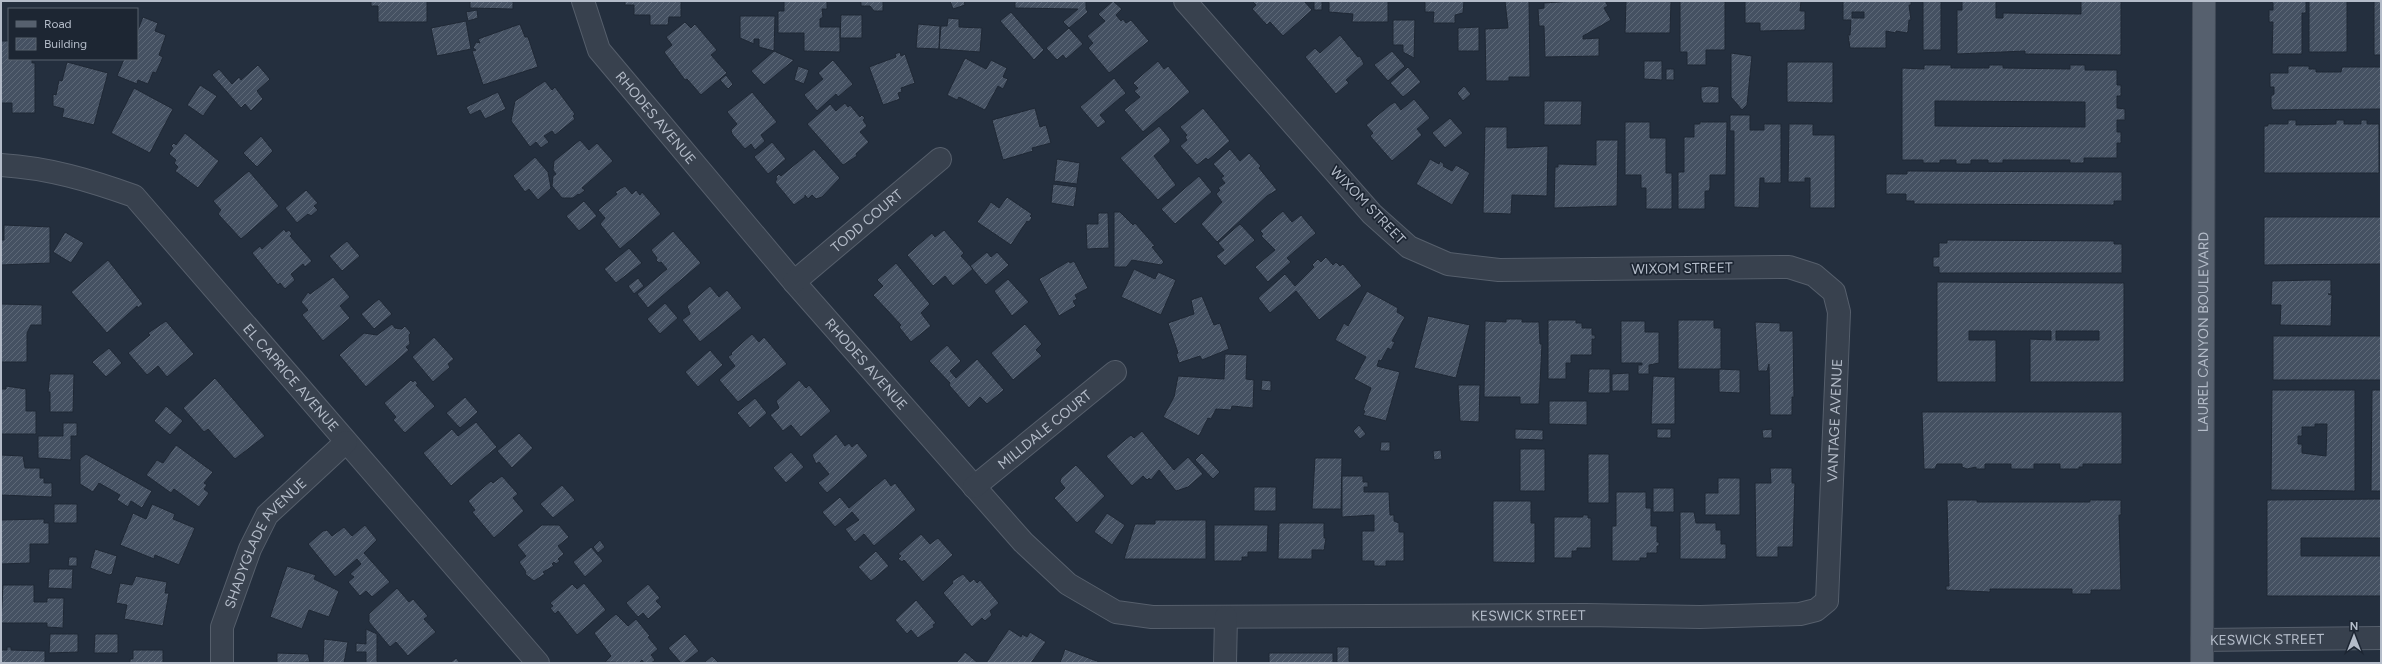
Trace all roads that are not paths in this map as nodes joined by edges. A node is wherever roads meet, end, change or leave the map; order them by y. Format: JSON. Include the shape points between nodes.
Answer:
{"nodes":[{"id":1,"x":583,"y":1,"type":"edge"},
{"id":2,"x":1185,"y":1,"type":"edge"},
{"id":3,"x":2204,"y":1,"type":"edge"},
{"id":4,"x":940,"y":159,"type":"dead end"},
{"id":5,"x":1,"y":165,"type":"edge"},
{"id":6,"x":1789,"y":267,"type":"joint"},
{"id":7,"x":794,"y":282,"type":"junction"},
{"id":8,"x":1115,"y":372,"type":"dead end"},
{"id":9,"x":346,"y":442,"type":"junction"},
{"id":10,"x":974,"y":487,"type":"junction"},
{"id":11,"x":1828,"y":601,"type":"joint"},
{"id":12,"x":1226,"y":617,"type":"junction"},
{"id":13,"x":2381,"y":638,"type":"edge"},
{"id":14,"x":2202,"y":640,"type":"junction"},
{"id":15,"x":222,"y":663,"type":"edge"},
{"id":16,"x":538,"y":663,"type":"edge"},
{"id":17,"x":1225,"y":663,"type":"edge"},
{"id":18,"x":2202,"y":663,"type":"edge"}],
"edges":[{"from":1,"to":7,"type":"street","name":"RHODES AVENUE","via":[[599,50]]},
{"from":2,"to":6,"type":"street","name":"WIXOM STREET","via":[[1372,214],[1409,247],[1448,264],[1499,270]]},
{"from":3,"to":14,"type":"main road","name":"LAUREL CANYON BOULEVARD"},
{"from":4,"to":7,"type":"street","name":"TODD COURT"},
{"from":5,"to":9,"type":"street","name":"EL CAPRICE AVENUE","via":[[36,167],[84,178],[134,196]]},
{"from":6,"to":11,"type":"street","name":"VANTAGE AVENUE","via":[[1814,275],[1834,292],[1839,312]]},
{"from":7,"to":10,"type":"street","name":"RHODES AVENUE"},
{"from":8,"to":10,"type":"street","name":"MILLDALE COURT"},
{"from":9,"to":15,"type":"street","name":"SHADYGLADE AVENUE","via":[[267,515],[250,549],[222,627]]},
{"from":9,"to":16,"type":"street","name":"EL CAPRICE AVENUE"},
{"from":10,"to":12,"type":"street","name":"RHODES AVENUE","via":[[1023,542],[1068,584],[1116,612],[1152,617]]},
{"from":11,"to":12,"type":"street","name":"KESWICK STREET","via":[[1816,610],[1800,614],[1700,617]]},
{"from":12,"to":17,"type":"street"},
{"from":13,"to":14,"type":"street","name":"KESWICK STREET"},
{"from":14,"to":18,"type":"main road","name":"LAUREL CANYON BOULEVARD"}]}
